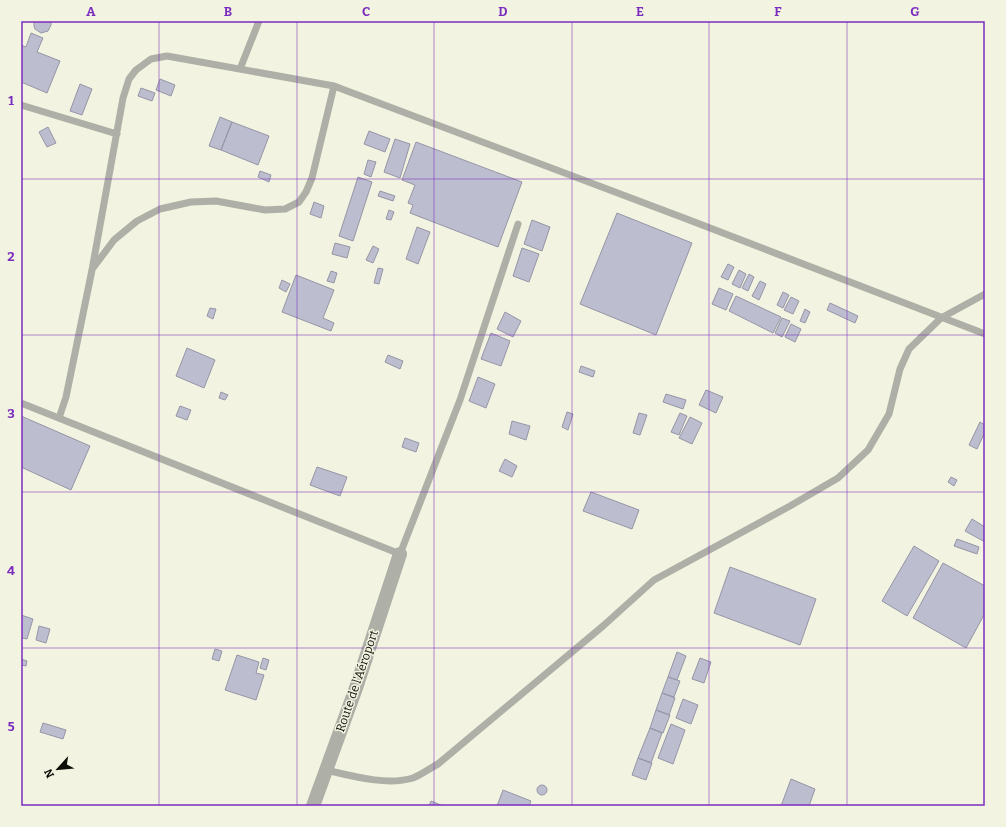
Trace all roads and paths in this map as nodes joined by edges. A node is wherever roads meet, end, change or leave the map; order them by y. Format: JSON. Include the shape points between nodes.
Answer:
{"nodes":[{"id":1,"x":259,"y":21,"type":"edge"},
{"id":2,"x":240,"y":69,"type":"junction"},
{"id":3,"x":334,"y":86,"type":"junction"},
{"id":4,"x":21,"y":106,"type":"edge"},
{"id":5,"x":117,"y":134,"type":"junction"},
{"id":6,"x":518,"y":224,"type":"dead end"},
{"id":7,"x":92,"y":270,"type":"junction"},
{"id":8,"x":985,"y":294,"type":"edge"},
{"id":9,"x":941,"y":318,"type":"junction"},
{"id":10,"x":985,"y":334,"type":"edge"},
{"id":11,"x":21,"y":403,"type":"edge"},
{"id":12,"x":59,"y":418,"type":"junction"},
{"id":13,"x":400,"y":554,"type":"junction"},
{"id":14,"x":326,"y":770,"type":"junction"},
{"id":15,"x":313,"y":806,"type":"edge"}],
"edges":[{"from":1,"to":2,"type":"lane"},
{"from":2,"to":3,"type":"lane"},
{"from":2,"to":5,"type":"lane","via":[[167,56],[151,59],[129,79]]},
{"from":3,"to":7,"type":"lane","via":[[312,178],[300,202],[285,209],[265,210],[216,201],[191,202],[160,209],[137,221],[114,240]]},
{"from":3,"to":9,"type":"lane"},
{"from":4,"to":5,"type":"lane"},
{"from":5,"to":7,"type":"lane"},
{"from":6,"to":13,"type":"lane","via":[[460,400]]},
{"from":7,"to":12,"type":"lane","via":[[66,397]]},
{"from":8,"to":9,"type":"lane"},
{"from":9,"to":10,"type":"lane"},
{"from":9,"to":14,"type":"lane","via":[[908,349],[900,369],[890,414],[868,450],[838,478],[654,580],[438,764],[413,778],[392,781]]},
{"from":11,"to":12,"type":"lane"},
{"from":12,"to":13,"type":"lane"},
{"from":13,"to":14,"type":"street","name":"Route de l'Aéroport"},
{"from":14,"to":15,"type":"street","name":"Route de l'Aéroport"}]}
